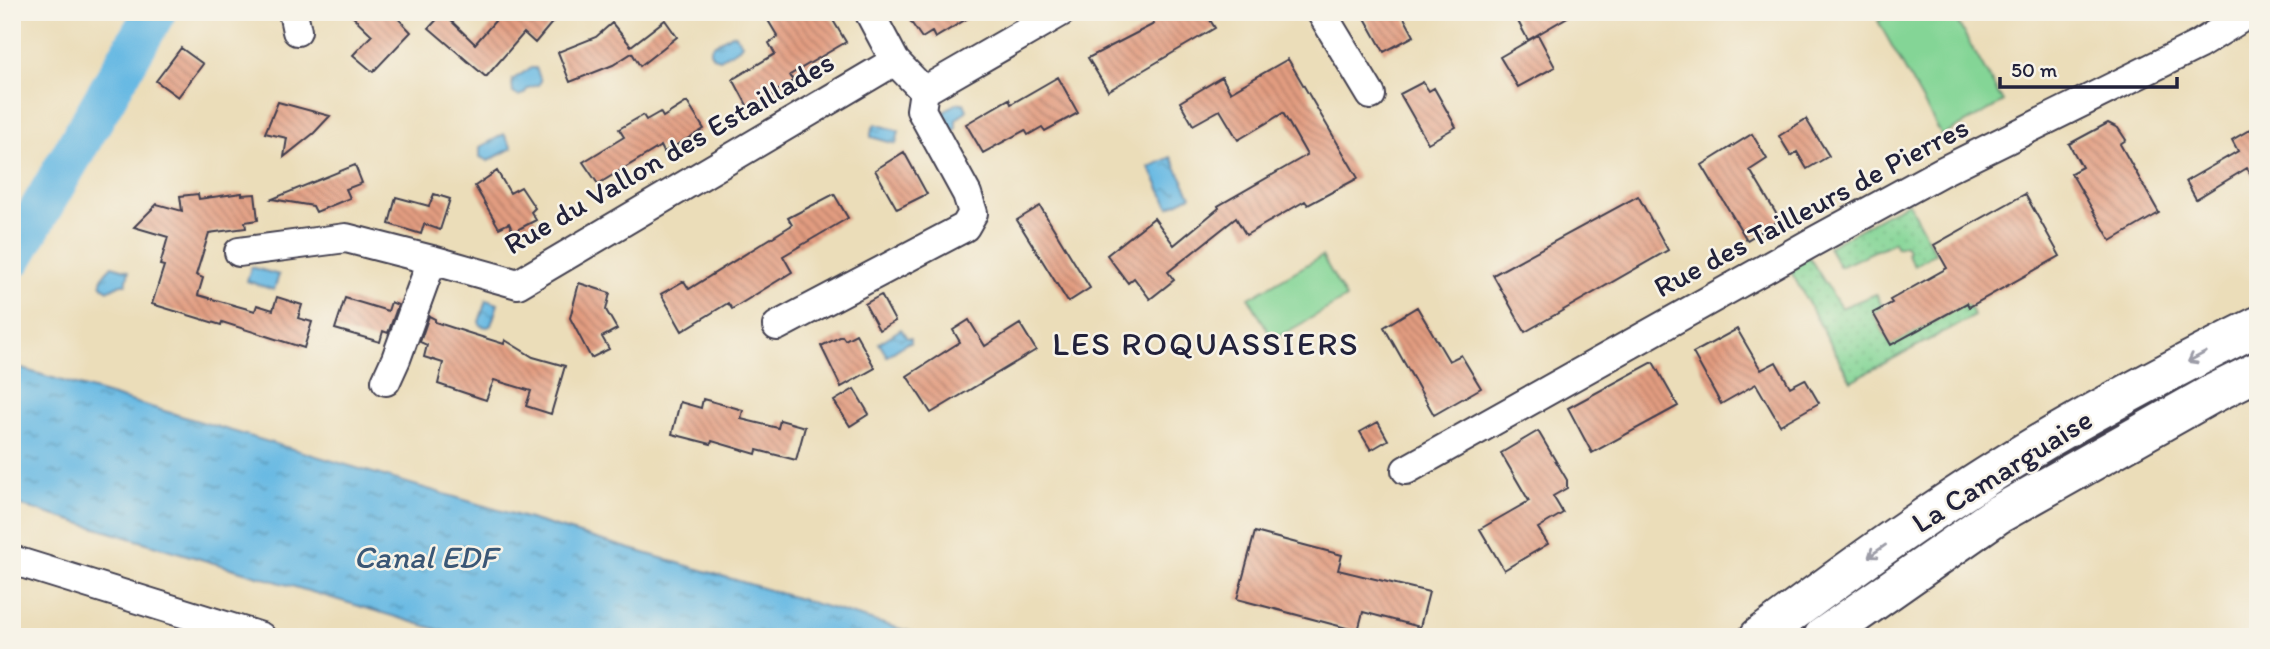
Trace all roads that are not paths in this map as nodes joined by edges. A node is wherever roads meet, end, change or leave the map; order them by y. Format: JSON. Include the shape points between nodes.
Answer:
{"nodes":[{"id":1,"x":869,"y":12,"type":"edge"},
{"id":2,"x":1061,"y":12,"type":"edge"},
{"id":3,"x":1321,"y":12,"type":"edge"},
{"id":4,"x":2251,"y":12,"type":"edge"},
{"id":5,"x":895,"y":61,"type":"junction"},
{"id":6,"x":924,"y":90,"type":"junction"},
{"id":7,"x":1371,"y":95,"type":"dead end"},
{"id":8,"x":239,"y":252,"type":"dead end"},
{"id":9,"x":432,"y":260,"type":"junction"},
{"id":10,"x":777,"y":326,"type":"dead end"},
{"id":11,"x":2258,"y":326,"type":"edge"},
{"id":12,"x":2258,"y":371,"type":"edge"},
{"id":13,"x":386,"y":381,"type":"dead end"},
{"id":14,"x":2258,"y":393,"type":"edge"},
{"id":15,"x":1406,"y":470,"type":"dead end"},
{"id":16,"x":12,"y":560,"type":"edge"},
{"id":17,"x":261,"y":637,"type":"edge"},
{"id":18,"x":1759,"y":637,"type":"edge"},
{"id":19,"x":1823,"y":637,"type":"edge"},
{"id":20,"x":1854,"y":637,"type":"edge"}],
"edges":[{"from":1,"to":5,"type":"street"},
{"from":2,"to":6,"type":"street"},
{"from":3,"to":7,"type":"street"},
{"from":4,"to":15,"type":"street","name":"Rue des Tailleurs de Pierres","via":[[2197,45],[1823,236]]},
{"from":5,"to":6,"type":"street"},
{"from":5,"to":9,"type":"street","name":"Rue du Vallon des Estaillades","via":[[518,284]]},
{"from":6,"to":10,"type":"street","via":[[921,110],[973,213],[965,227]]},
{"from":8,"to":9,"type":"street","name":"Rue du Vallon des Estaillades","via":[[346,238]]},
{"from":9,"to":13,"type":"street"},
{"from":11,"to":18,"type":"highway","name":"La Camarguaise","one_way":true,"via":[[2073,424],[1942,505]]},
{"from":12,"to":19,"type":"highway","name":"La Camarguaise","via":[[1997,515]]},
{"from":14,"to":20,"type":"highway","via":[[2033,515]]},
{"from":16,"to":17,"type":"street"}]}
